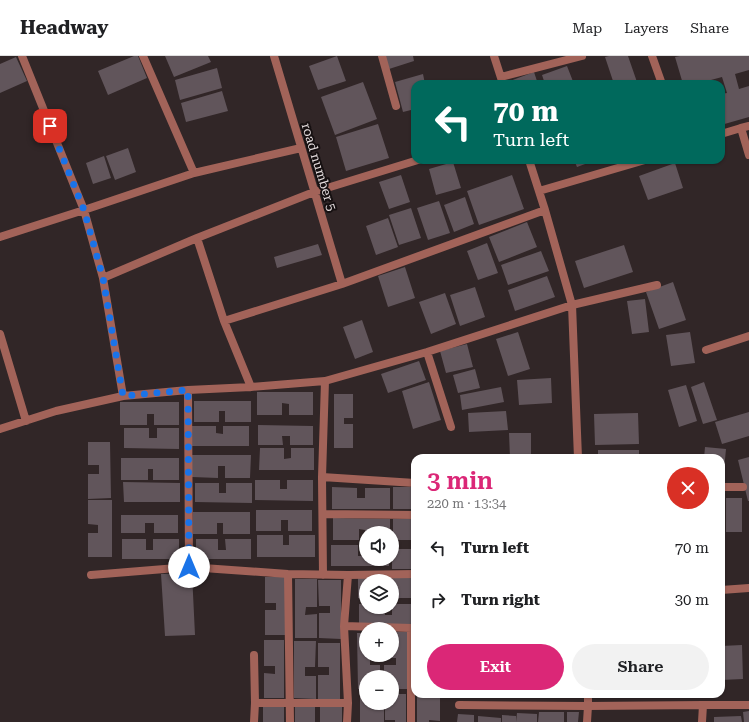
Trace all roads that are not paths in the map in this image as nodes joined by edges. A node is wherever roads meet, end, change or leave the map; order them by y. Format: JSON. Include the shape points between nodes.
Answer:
{"nodes":[{"id":1,"x":22,"y":56,"type":"edge"},
{"id":2,"x":143,"y":56,"type":"edge"},
{"id":3,"x":274,"y":56,"type":"edge"},
{"id":4,"x":382,"y":56,"type":"edge"},
{"id":5,"x":494,"y":56,"type":"edge"},
{"id":6,"x":582,"y":56,"type":"edge"},
{"id":7,"x":652,"y":56,"type":"edge"},
{"id":8,"x":502,"y":80,"type":"edge"},
{"id":9,"x":505,"y":80,"type":"edge"},
{"id":10,"x":661,"y":80,"type":"edge"},
{"id":11,"x":396,"y":106,"type":"dead end"},
{"id":12,"x":745,"y":127,"type":"edge"},
{"id":13,"x":725,"y":133,"type":"edge"},
{"id":14,"x":301,"y":148,"type":"junction"},
{"id":15,"x":749,"y":154,"type":"edge"},
{"id":16,"x":411,"y":162,"type":"edge"},
{"id":17,"x":530,"y":164,"type":"edge"},
{"id":18,"x":631,"y":164,"type":"edge"},
{"id":19,"x":194,"y":173,"type":"junction"},
{"id":20,"x":539,"y":191,"type":"junction"},
{"id":21,"x":314,"y":192,"type":"junction"},
{"id":22,"x":84,"y":210,"type":"junction"},
{"id":23,"x":545,"y":210,"type":"junction"},
{"id":24,"x":0,"y":237,"type":"edge"},
{"id":25,"x":197,"y":238,"type":"junction"},
{"id":26,"x":103,"y":278,"type":"junction"},
{"id":27,"x":342,"y":284,"type":"junction"},
{"id":28,"x":657,"y":285,"type":"dead end"},
{"id":29,"x":572,"y":305,"type":"junction"},
{"id":30,"x":224,"y":321,"type":"junction"},
{"id":31,"x":0,"y":334,"type":"edge"},
{"id":32,"x":749,"y":336,"type":"edge"},
{"id":33,"x":706,"y":350,"type":"dead end"},
{"id":34,"x":427,"y":352,"type":"junction"},
{"id":35,"x":325,"y":381,"type":"junction"},
{"id":36,"x":251,"y":386,"type":"junction"},
{"id":37,"x":188,"y":390,"type":"junction"},
{"id":38,"x":123,"y":396,"type":"junction"},
{"id":39,"x":26,"y":421,"type":"junction"},
{"id":40,"x":451,"y":427,"type":"dead end"},
{"id":41,"x":0,"y":429,"type":"edge"},
{"id":42,"x":578,"y":454,"type":"edge"},
{"id":43,"x":322,"y":477,"type":"junction"},
{"id":44,"x":411,"y":483,"type":"edge"},
{"id":45,"x":725,"y":487,"type":"edge"},
{"id":46,"x":743,"y":487,"type":"dead end"},
{"id":47,"x":323,"y":514,"type":"junction"},
{"id":48,"x":411,"y":515,"type":"edge"},
{"id":49,"x":189,"y":567,"type":"junction"},
{"id":50,"x":288,"y":574,"type":"junction"},
{"id":51,"x":323,"y":574,"type":"junction"},
{"id":52,"x":411,"y":574,"type":"edge"},
{"id":53,"x":91,"y":575,"type":"dead end"},
{"id":54,"x":348,"y":575,"type":"junction"},
{"id":55,"x":749,"y":588,"type":"edge"},
{"id":56,"x":725,"y":590,"type":"edge"},
{"id":57,"x":344,"y":626,"type":"junction"},
{"id":58,"x":254,"y":655,"type":"dead end"},
{"id":59,"x":588,"y":698,"type":"edge"},
{"id":60,"x":290,"y":702,"type":"junction"},
{"id":61,"x":255,"y":703,"type":"junction"},
{"id":62,"x":348,"y":703,"type":"junction"},
{"id":63,"x":703,"y":705,"type":"junction"},
{"id":64,"x":749,"y":705,"type":"edge"},
{"id":65,"x":459,"y":706,"type":"dead end"},
{"id":66,"x":588,"y":706,"type":"junction"},
{"id":67,"x":254,"y":722,"type":"edge"},
{"id":68,"x":290,"y":722,"type":"edge"},
{"id":69,"x":347,"y":722,"type":"edge"},
{"id":70,"x":411,"y":722,"type":"edge"},
{"id":71,"x":587,"y":722,"type":"edge"},
{"id":72,"x":702,"y":722,"type":"edge"}],
"edges":[{"from":1,"to":22,"type":"street"},
{"from":2,"to":19,"type":"street"},
{"from":3,"to":14,"type":"street","name":"road number 5"},
{"from":4,"to":11,"type":"street"},
{"from":5,"to":8,"type":"street"},
{"from":6,"to":9,"type":"street"},
{"from":7,"to":10,"type":"street"},
{"from":12,"to":13,"type":"street"},
{"from":12,"to":15,"type":"street"},
{"from":14,"to":19,"type":"street"},
{"from":14,"to":21,"type":"street","name":"road number 5"},
{"from":16,"to":21,"type":"street"},
{"from":17,"to":20,"type":"street"},
{"from":18,"to":20,"type":"street"},
{"from":19,"to":22,"type":"street"},
{"from":20,"to":23,"type":"street"},
{"from":21,"to":25,"type":"street"},
{"from":21,"to":27,"type":"street","name":"road number 5"},
{"from":22,"to":24,"type":"street"},
{"from":22,"to":26,"type":"street"},
{"from":23,"to":27,"type":"street"},
{"from":23,"to":29,"type":"street"},
{"from":25,"to":26,"type":"street"},
{"from":25,"to":30,"type":"street"},
{"from":26,"to":38,"type":"street"},
{"from":27,"to":30,"type":"street"},
{"from":28,"to":29,"type":"street"},
{"from":29,"to":34,"type":"street"},
{"from":29,"to":42,"type":"street"},
{"from":30,"to":36,"type":"street"},
{"from":31,"to":39,"type":"street"},
{"from":32,"to":33,"type":"street"},
{"from":34,"to":35,"type":"street"},
{"from":34,"to":40,"type":"street"},
{"from":35,"to":36,"type":"street"},
{"from":35,"to":43,"type":"street"},
{"from":36,"to":37,"type":"street"},
{"from":37,"to":38,"type":"street"},
{"from":37,"to":49,"type":"street"},
{"from":38,"to":39,"type":"street","via":[[56,411]]},
{"from":39,"to":41,"type":"street"},
{"from":43,"to":44,"type":"street"},
{"from":43,"to":47,"type":"street"},
{"from":45,"to":46,"type":"street"},
{"from":47,"to":48,"type":"street"},
{"from":47,"to":51,"type":"street"},
{"from":49,"to":50,"type":"street"},
{"from":49,"to":53,"type":"street"},
{"from":50,"to":51,"type":"street"},
{"from":50,"to":60,"type":"street"},
{"from":51,"to":54,"type":"street"},
{"from":52,"to":54,"type":"street"},
{"from":54,"to":57,"type":"street"},
{"from":55,"to":56,"type":"street"},
{"from":57,"to":62,"type":"street"},
{"from":57,"to":70,"type":"street","via":[[411,628]]},
{"from":58,"to":61,"type":"street"},
{"from":59,"to":66,"type":"street"},
{"from":60,"to":61,"type":"street"},
{"from":60,"to":62,"type":"street"},
{"from":60,"to":68,"type":"street"},
{"from":61,"to":67,"type":"street"},
{"from":62,"to":69,"type":"street"},
{"from":63,"to":64,"type":"street"},
{"from":63,"to":66,"type":"street"},
{"from":63,"to":72,"type":"street"},
{"from":65,"to":66,"type":"street"},
{"from":66,"to":71,"type":"street"}]}
